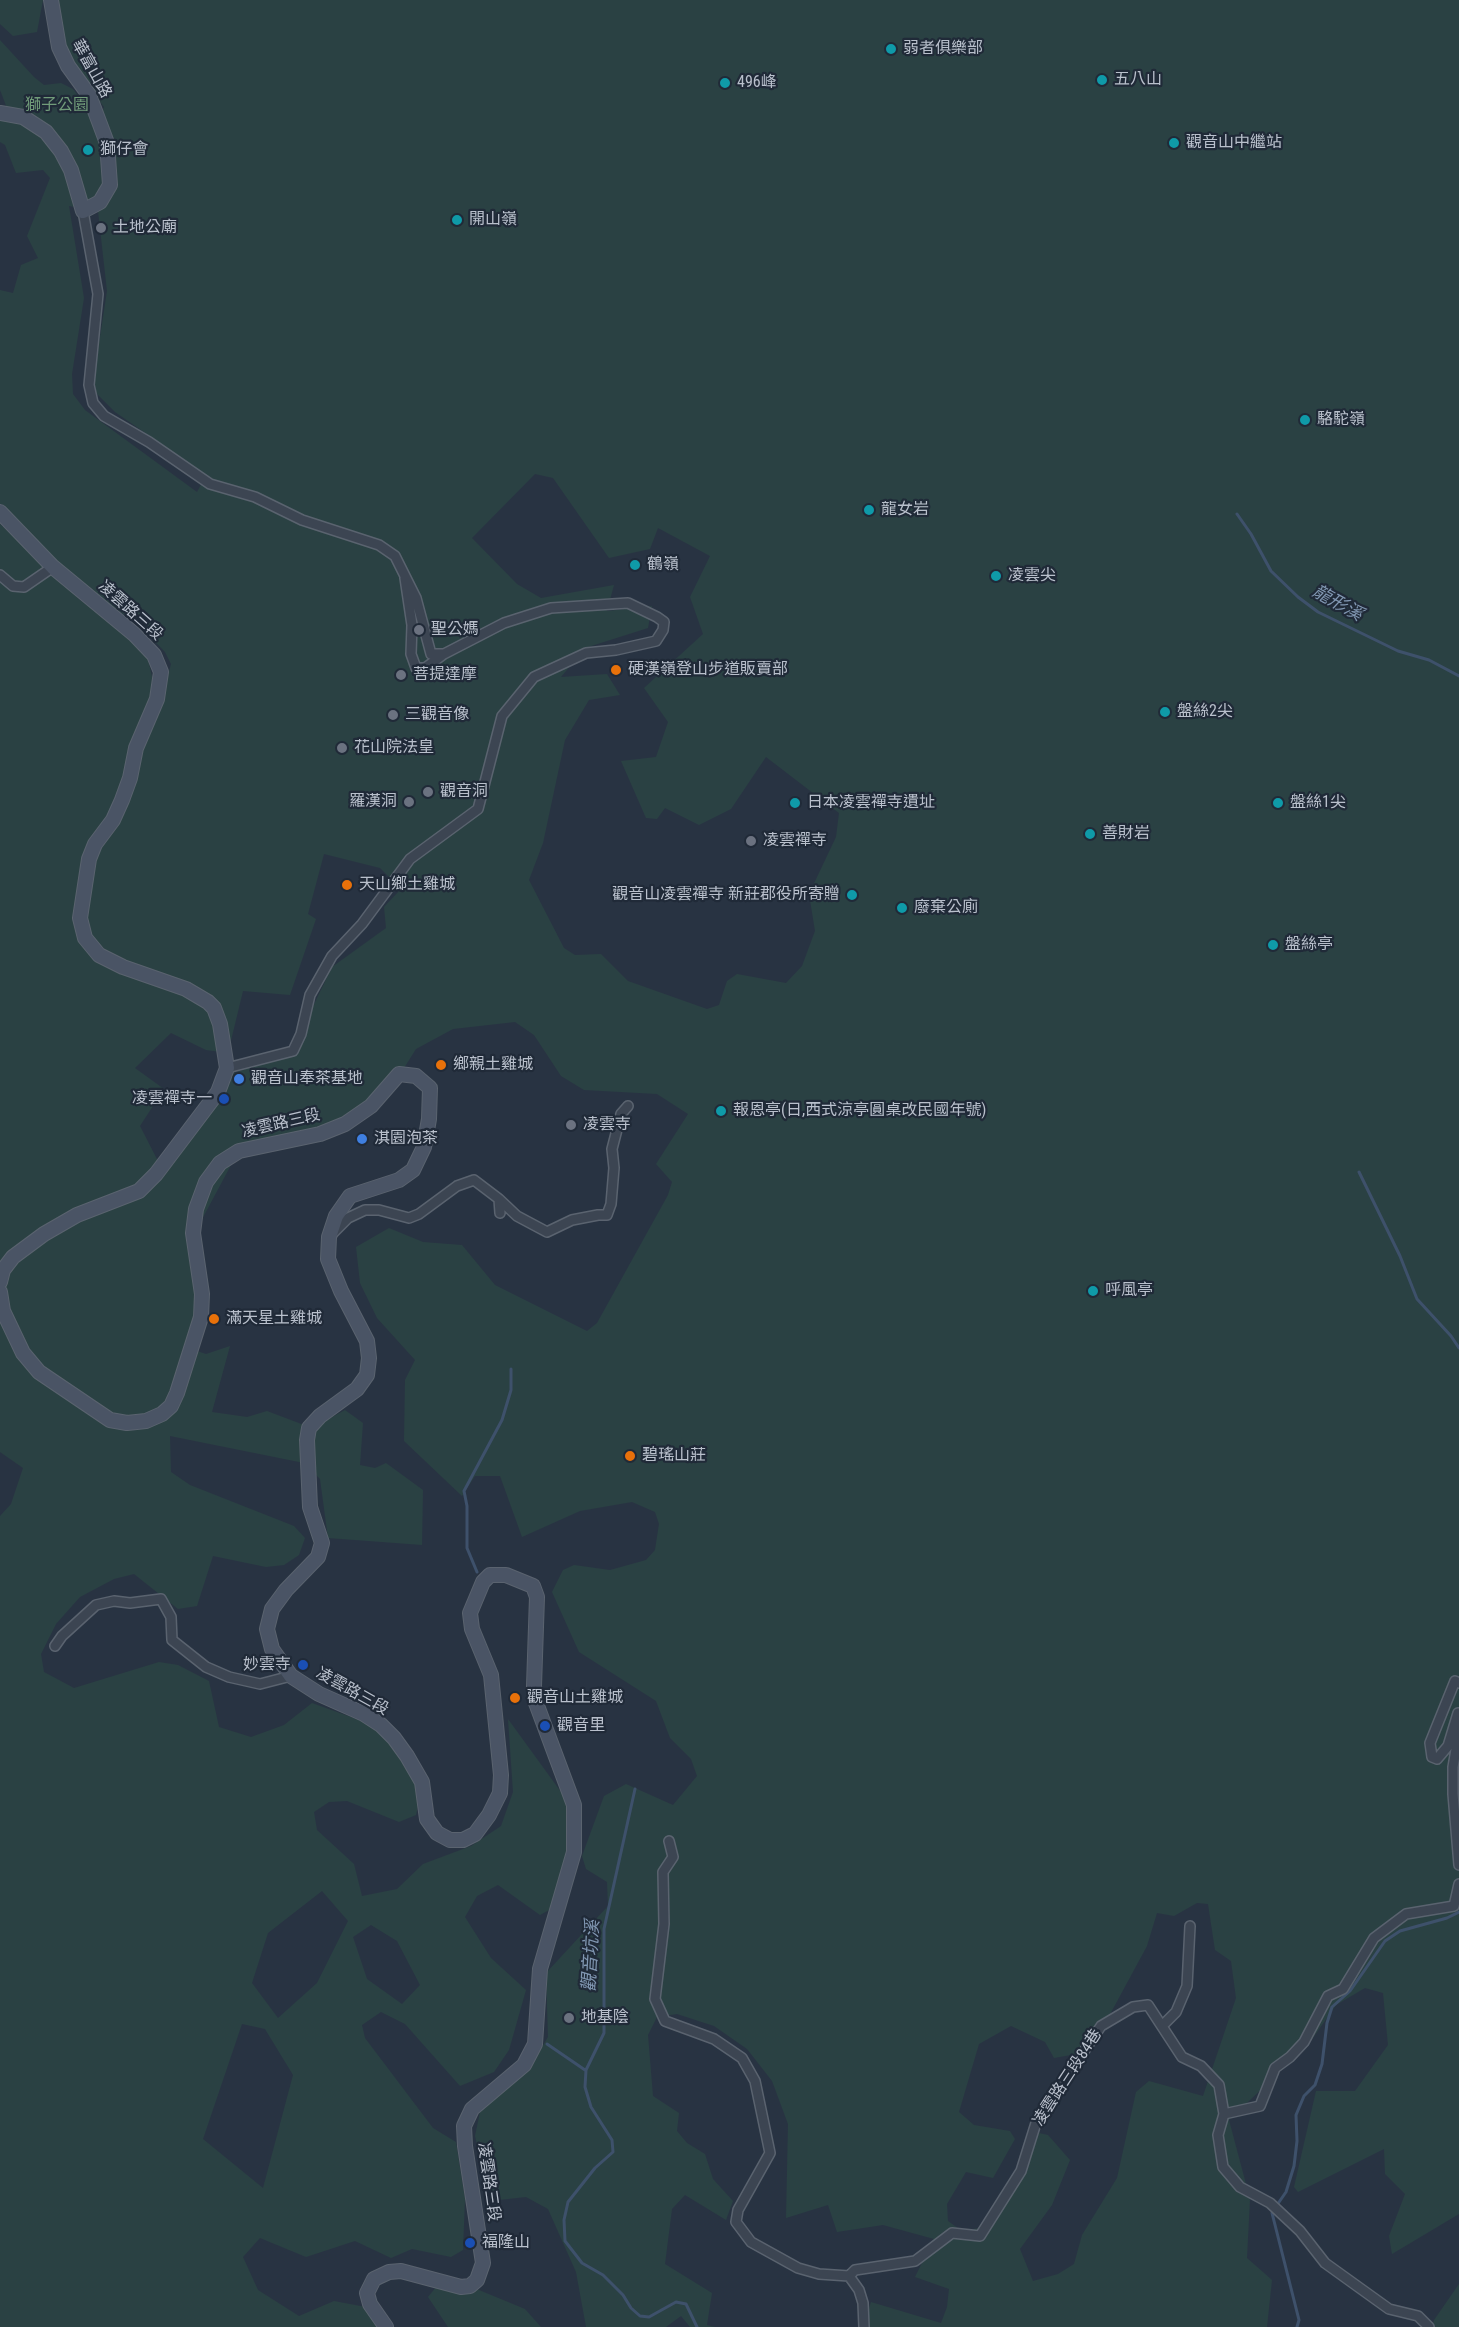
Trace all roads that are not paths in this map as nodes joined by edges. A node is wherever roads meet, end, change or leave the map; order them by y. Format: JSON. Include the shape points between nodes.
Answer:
{"nodes":[{"id":1,"x":51,"y":1,"type":"edge"},
{"id":2,"x":0,"y":113,"type":"edge"},
{"id":3,"x":83,"y":211,"type":"junction"},
{"id":4,"x":0,"y":512,"type":"edge"},
{"id":5,"x":53,"y":567,"type":"junction"},
{"id":6,"x":0,"y":575,"type":"edge"},
{"id":7,"x":405,"y":578,"type":"junction"},
{"id":8,"x":444,"y":654,"type":"junction"},
{"id":9,"x":227,"y":1068,"type":"junction"},
{"id":10,"x":628,"y":1106,"type":"dead end"},
{"id":11,"x":499,"y":1199,"type":"junction"},
{"id":12,"x":500,"y":1214,"type":"dead end"},
{"id":13,"x":329,"y":1237,"type":"junction"},
{"id":14,"x":0,"y":1282,"type":"edge"},
{"id":15,"x":0,"y":1292,"type":"edge"},
{"id":16,"x":55,"y":1646,"type":"dead end"},
{"id":17,"x":291,"y":1676,"type":"junction"},
{"id":18,"x":1459,"y":1683,"type":"edge"},
{"id":19,"x":1459,"y":1731,"type":"edge"},
{"id":20,"x":669,"y":1841,"type":"dead end"},
{"id":21,"x":1459,"y":1865,"type":"edge"},
{"id":22,"x":1459,"y":1884,"type":"edge"},
{"id":23,"x":1190,"y":1926,"type":"dead end"},
{"id":24,"x":1162,"y":2026,"type":"junction"},
{"id":25,"x":1224,"y":2115,"type":"junction"},
{"id":26,"x":849,"y":2276,"type":"junction"},
{"id":27,"x":386,"y":2327,"type":"edge"},
{"id":28,"x":864,"y":2327,"type":"edge"},
{"id":29,"x":1429,"y":2327,"type":"edge"}],
"edges":[{"from":1,"to":3,"type":"street","name":"華富山路","via":[[59,47],[88,95],[107,143],[110,185],[100,202]]},
{"from":2,"to":3,"type":"street","via":[[23,117],[46,132],[71,170]]},
{"from":3,"to":7,"type":"street","via":[[98,294],[89,385],[93,403],[104,416],[210,484],[255,497],[302,520],[379,545],[395,556]]},
{"from":4,"to":5,"type":"street","name":"凌雲路三段"},
{"from":5,"to":6,"type":"street","via":[[24,587],[13,586]]},
{"from":5,"to":9,"type":"street","name":"凌雲路三段","via":[[134,634],[154,655],[161,672],[158,699],[136,748],[122,800],[89,859],[80,918],[85,938],[99,955],[123,968],[186,989],[208,1002],[220,1024]]},
{"from":7,"to":8,"type":"street","via":[[416,598],[431,654]]},
{"from":7,"to":8,"type":"street","via":[[412,626],[411,654],[416,668],[425,668]]},
{"from":8,"to":9,"type":"street","via":[[504,623],[551,608],[628,603],[664,622],[656,640],[586,653],[534,677],[502,716],[478,809],[410,859],[362,924],[332,956],[310,995],[293,1051]]},
{"from":9,"to":14,"type":"street","via":[[218,1092],[139,1191],[77,1215],[44,1234],[12,1257]]},
{"from":10,"to":11,"type":"street","via":[[621,1114],[612,1149],[614,1168],[607,1215],[572,1220],[547,1232],[518,1216]]},
{"from":11,"to":12,"type":"street"},
{"from":11,"to":13,"type":"street","via":[[474,1180],[457,1186],[409,1218],[365,1210],[348,1218]]},
{"from":13,"to":15,"type":"street","name":"凌雲路三段","via":[[336,1216],[350,1196],[399,1180],[420,1159],[431,1095],[421,1079],[399,1074],[371,1106],[345,1124],[320,1134],[239,1151],[220,1163],[202,1191],[193,1233],[202,1294],[201,1317],[177,1393],[162,1414],[146,1421],[110,1420],[39,1372],[23,1353],[3,1311]]},
{"from":13,"to":17,"type":"street","name":"凌雲路三段","via":[[328,1259],[367,1341],[369,1358],[367,1375],[357,1389],[309,1428],[310,1507],[322,1543],[318,1557],[272,1609],[267,1629],[272,1650]]},
{"from":16,"to":17,"type":"street","via":[[96,1605],[161,1599],[171,1617],[172,1640],[206,1667],[260,1684]]},
{"from":17,"to":27,"type":"street","name":"凌雲路三段","via":[[381,1725],[417,1771],[427,1819],[437,1833],[450,1840],[463,1840],[475,1834],[489,1815],[500,1793],[501,1775],[491,1675],[472,1629],[470,1613],[490,1575],[506,1575],[526,1582],[533,1586],[537,1597],[536,1703],[574,1805],[574,1852],[540,1969],[535,2044],[524,2065],[471,2109],[464,2126],[483,2262],[477,2280],[461,2287],[401,2271],[374,2279],[367,2293]]},
{"from":18,"to":19,"type":"street","via":[[1455,1681],[1430,1743],[1431,1757],[1437,1759],[1448,1746],[1458,1713]]},
{"from":19,"to":21,"type":"street","via":[[1453,1767]]},
{"from":20,"to":26,"type":"street","name":"凌雲路三段84巷","via":[[673,1857],[663,1872],[664,1924],[655,1999],[665,2021],[714,2039],[742,2058],[755,2081],[770,2153],[738,2210],[736,2222],[751,2242],[798,2268]]},
{"from":22,"to":25,"type":"street","via":[[1454,1906],[1406,1914],[1374,1938],[1343,1989],[1328,1996],[1304,2042],[1275,2068],[1260,2106]]},
{"from":23,"to":24,"type":"street","via":[[1187,1986],[1176,2012]]},
{"from":24,"to":25,"type":"street","name":"凌雲路三段84巷","via":[[1182,2057],[1201,2066],[1219,2085]]},
{"from":24,"to":26,"type":"street","name":"凌雲路三段84巷","via":[[1148,2005],[1133,2007],[1101,2026],[1036,2122],[1022,2171],[980,2236],[952,2233],[915,2261],[855,2270]]},
{"from":25,"to":29,"type":"street","name":"凌雲路三段84巷","via":[[1218,2135],[1223,2167],[1240,2187],[1270,2203],[1300,2231],[1325,2263],[1389,2309],[1418,2316]]},
{"from":26,"to":28,"type":"street","via":[[859,2290]]}]}
